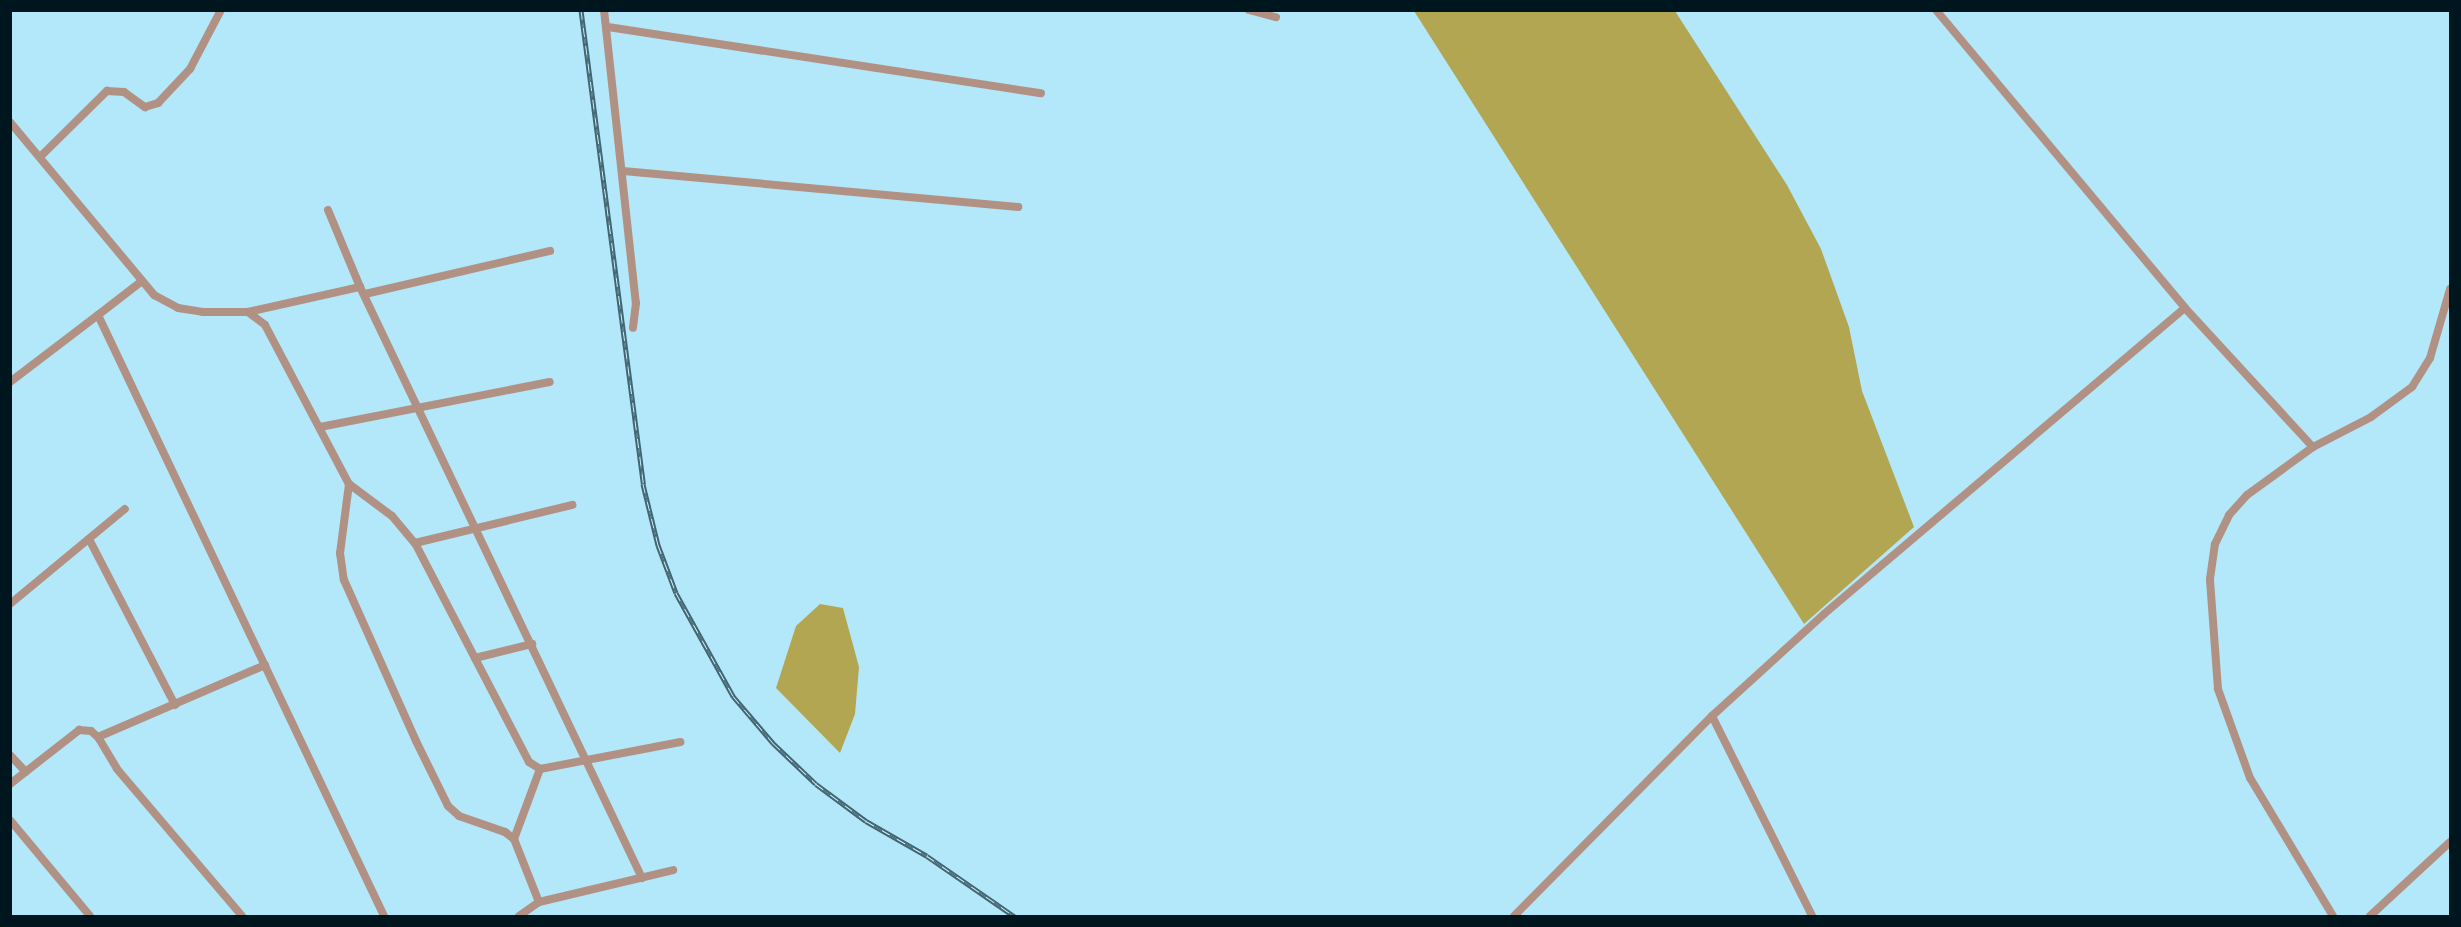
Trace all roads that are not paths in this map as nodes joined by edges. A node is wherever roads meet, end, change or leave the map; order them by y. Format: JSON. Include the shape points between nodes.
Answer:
{"nodes":[{"id":1,"x":221,"y":10,"type":"edge"},
{"id":2,"x":604,"y":10,"type":"edge"},
{"id":3,"x":1249,"y":10,"type":"edge"},
{"id":4,"x":1936,"y":10,"type":"edge"},
{"id":5,"x":1276,"y":17,"type":"dead end"},
{"id":6,"x":608,"y":27,"type":"junction"},
{"id":7,"x":1041,"y":93,"type":"dead end"},
{"id":8,"x":10,"y":122,"type":"edge"},
{"id":9,"x":41,"y":156,"type":"junction"},
{"id":10,"x":623,"y":171,"type":"junction"},
{"id":11,"x":1018,"y":207,"type":"dead end"},
{"id":12,"x":328,"y":210,"type":"dead end"},
{"id":13,"x":550,"y":251,"type":"dead end"},
{"id":14,"x":142,"y":281,"type":"junction"},
{"id":15,"x":2451,"y":289,"type":"edge"},
{"id":16,"x":362,"y":290,"type":"junction"},
{"id":17,"x":2185,"y":308,"type":"junction"},
{"id":18,"x":248,"y":312,"type":"junction"},
{"id":19,"x":98,"y":315,"type":"junction"},
{"id":20,"x":633,"y":328,"type":"dead end"},
{"id":21,"x":10,"y":382,"type":"edge"},
{"id":22,"x":550,"y":382,"type":"dead end"},
{"id":23,"x":419,"y":406,"type":"junction"},
{"id":24,"x":320,"y":428,"type":"junction"},
{"id":25,"x":2313,"y":447,"type":"junction"},
{"id":26,"x":349,"y":484,"type":"junction"},
{"id":27,"x":572,"y":505,"type":"dead end"},
{"id":28,"x":125,"y":509,"type":"dead end"},
{"id":29,"x":477,"y":527,"type":"junction"},
{"id":30,"x":89,"y":538,"type":"junction"},
{"id":31,"x":415,"y":543,"type":"junction"},
{"id":32,"x":10,"y":604,"type":"edge"},
{"id":33,"x":532,"y":644,"type":"junction"},
{"id":34,"x":475,"y":658,"type":"junction"},
{"id":35,"x":265,"y":666,"type":"junction"},
{"id":36,"x":175,"y":705,"type":"junction"},
{"id":37,"x":1712,"y":716,"type":"junction"},
{"id":38,"x":98,"y":737,"type":"junction"},
{"id":39,"x":680,"y":742,"type":"dead end"},
{"id":40,"x":10,"y":755,"type":"edge"},
{"id":41,"x":588,"y":763,"type":"junction"},
{"id":42,"x":540,"y":769,"type":"junction"},
{"id":43,"x":26,"y":772,"type":"junction"},
{"id":44,"x":10,"y":784,"type":"edge"},
{"id":45,"x":10,"y":820,"type":"edge"},
{"id":46,"x":514,"y":839,"type":"junction"},
{"id":47,"x":2451,"y":842,"type":"edge"},
{"id":48,"x":673,"y":870,"type":"dead end"},
{"id":49,"x":642,"y":878,"type":"junction"},
{"id":50,"x":539,"y":902,"type":"junction"},
{"id":51,"x":90,"y":916,"type":"edge"},
{"id":52,"x":242,"y":916,"type":"edge"},
{"id":53,"x":384,"y":916,"type":"edge"},
{"id":54,"x":519,"y":916,"type":"edge"},
{"id":55,"x":1514,"y":916,"type":"edge"},
{"id":56,"x":1812,"y":916,"type":"edge"},
{"id":57,"x":2333,"y":916,"type":"edge"},
{"id":58,"x":2370,"y":916,"type":"edge"}],
"edges":[{"from":1,"to":9,"type":"street","via":[[190,69],[158,103],[145,107],[124,92],[107,91]]},
{"from":2,"to":6,"type":"street"},
{"from":3,"to":5,"type":"street"},
{"from":4,"to":17,"type":"street"},
{"from":6,"to":7,"type":"street"},
{"from":6,"to":10,"type":"street"},
{"from":8,"to":9,"type":"street"},
{"from":9,"to":14,"type":"street"},
{"from":10,"to":11,"type":"street"},
{"from":10,"to":20,"type":"street","via":[[636,303]]},
{"from":12,"to":16,"type":"street"},
{"from":13,"to":16,"type":"street"},
{"from":14,"to":18,"type":"street","via":[[154,295],[178,308]]},
{"from":14,"to":19,"type":"street"},
{"from":15,"to":25,"type":"street","via":[[2430,358],[2412,387],[2371,417]]},
{"from":16,"to":18,"type":"street"},
{"from":16,"to":23,"type":"street"},
{"from":17,"to":25,"type":"street"},
{"from":17,"to":37,"type":"street","via":[[1824,614]]},
{"from":18,"to":24,"type":"street","via":[[265,325]]},
{"from":19,"to":21,"type":"street"},
{"from":19,"to":35,"type":"street"},
{"from":22,"to":23,"type":"street"},
{"from":23,"to":24,"type":"street"},
{"from":23,"to":29,"type":"street"},
{"from":24,"to":26,"type":"street"},
{"from":25,"to":57,"type":"street","via":[[2247,495],[2229,515],[2215,544],[2210,579],[2211,616],[2218,689],[2250,777]]},
{"from":26,"to":31,"type":"street","via":[[392,516]]},
{"from":26,"to":46,"type":"street","via":[[340,553],[344,580],[416,741],[448,806],[459,816]]},
{"from":27,"to":29,"type":"street"},
{"from":28,"to":30,"type":"street"},
{"from":29,"to":31,"type":"street"},
{"from":29,"to":33,"type":"street"},
{"from":30,"to":32,"type":"street"},
{"from":30,"to":36,"type":"street"},
{"from":31,"to":34,"type":"street"},
{"from":33,"to":34,"type":"street"},
{"from":33,"to":41,"type":"street"},
{"from":34,"to":42,"type":"street","via":[[525,757]]},
{"from":35,"to":36,"type":"street"},
{"from":35,"to":53,"type":"street"},
{"from":36,"to":38,"type":"street"},
{"from":37,"to":55,"type":"street"},
{"from":37,"to":56,"type":"street"},
{"from":38,"to":43,"type":"street","via":[[91,731],[79,730]]},
{"from":38,"to":52,"type":"street","via":[[117,769]]},
{"from":39,"to":41,"type":"street"},
{"from":40,"to":43,"type":"street"},
{"from":41,"to":42,"type":"street"},
{"from":41,"to":49,"type":"street"},
{"from":42,"to":46,"type":"street"},
{"from":43,"to":44,"type":"street"},
{"from":45,"to":51,"type":"street"},
{"from":46,"to":50,"type":"street"},
{"from":47,"to":58,"type":"street"},
{"from":48,"to":49,"type":"street"},
{"from":49,"to":50,"type":"street"},
{"from":50,"to":54,"type":"street"}]}
